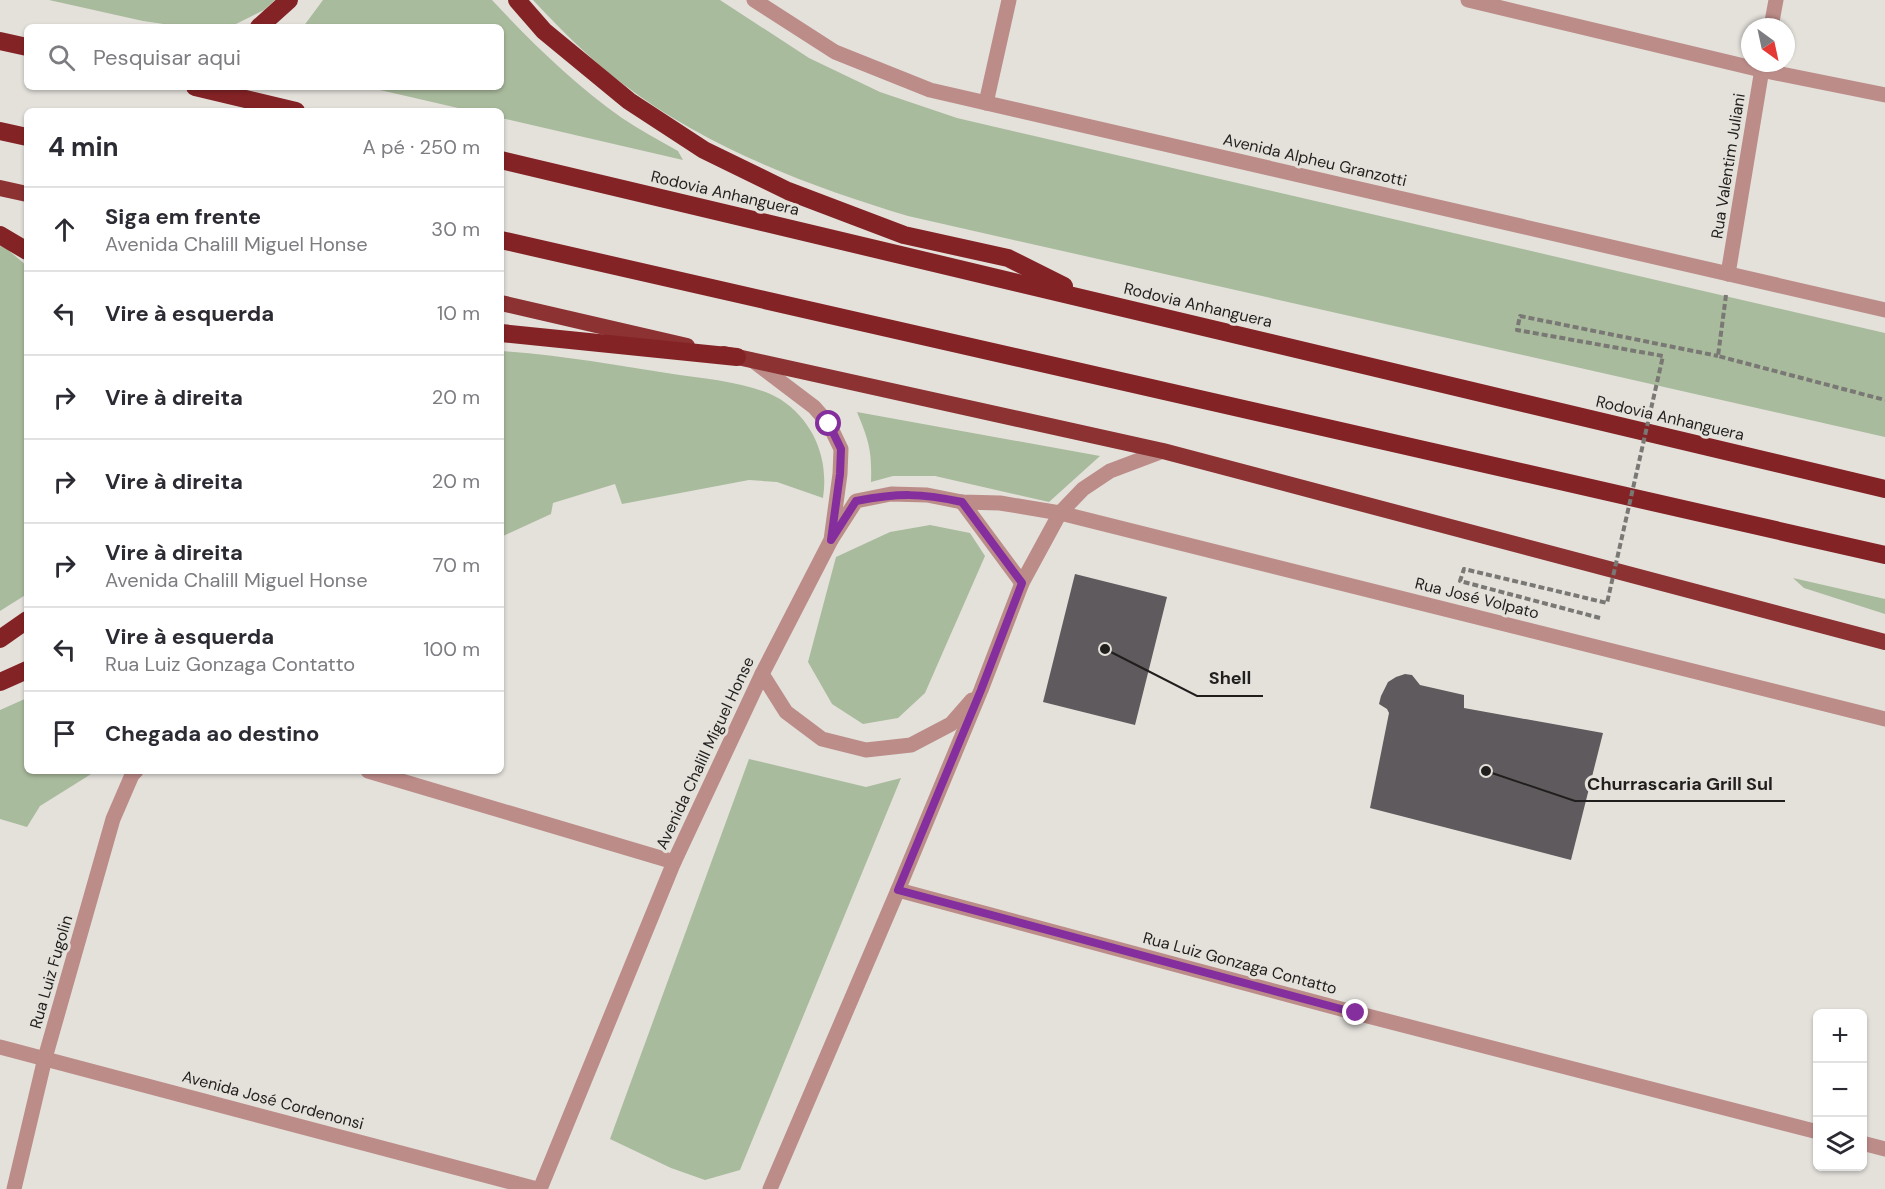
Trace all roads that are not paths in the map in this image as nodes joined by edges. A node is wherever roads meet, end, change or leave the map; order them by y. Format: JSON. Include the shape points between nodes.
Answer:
{"nodes":[{"id":1,"x":289,"y":0,"type":"edge"},
{"id":2,"x":517,"y":0,"type":"edge"},
{"id":3,"x":754,"y":0,"type":"edge"},
{"id":4,"x":1009,"y":0,"type":"edge"},
{"id":5,"x":1467,"y":0,"type":"edge"},
{"id":6,"x":1776,"y":0,"type":"edge"},
{"id":7,"x":1773,"y":18,"type":"edge"},
{"id":8,"x":262,"y":24,"type":"edge"},
{"id":9,"x":0,"y":41,"type":"edge"},
{"id":10,"x":24,"y":46,"type":"edge"},
{"id":11,"x":1741,"y":62,"type":"edge"},
{"id":12,"x":1761,"y":72,"type":"edge"},
{"id":13,"x":1784,"y":72,"type":"edge"},
{"id":14,"x":208,"y":90,"type":"edge"},
{"id":15,"x":1885,"y":95,"type":"edge"},
{"id":16,"x":986,"y":103,"type":"junction"},
{"id":17,"x":283,"y":108,"type":"edge"},
{"id":18,"x":0,"y":131,"type":"edge"},
{"id":19,"x":24,"y":136,"type":"edge"},
{"id":20,"x":504,"y":161,"type":"edge"},
{"id":21,"x":0,"y":188,"type":"edge"},
{"id":22,"x":24,"y":193,"type":"edge"},
{"id":23,"x":0,"y":235,"type":"edge"},
{"id":24,"x":504,"y":241,"type":"edge"},
{"id":25,"x":24,"y":249,"type":"edge"},
{"id":26,"x":1728,"y":274,"type":"junction"},
{"id":27,"x":1090,"y":300,"type":"junction"},
{"id":28,"x":504,"y":304,"type":"edge"},
{"id":29,"x":1885,"y":310,"type":"edge"},
{"id":30,"x":504,"y":333,"type":"edge"},
{"id":31,"x":745,"y":359,"type":"junction"},
{"id":32,"x":1163,"y":451,"type":"junction"},
{"id":33,"x":1885,"y":489,"type":"edge"},
{"id":34,"x":962,"y":502,"type":"junction"},
{"id":35,"x":1060,"y":513,"type":"junction"},
{"id":36,"x":831,"y":540,"type":"junction"},
{"id":37,"x":1885,"y":555,"type":"edge"},
{"id":38,"x":1022,"y":583,"type":"junction"},
{"id":39,"x":24,"y":622,"type":"edge"},
{"id":40,"x":0,"y":639,"type":"edge"},
{"id":41,"x":1885,"y":642,"type":"edge"},
{"id":42,"x":24,"y":671,"type":"edge"},
{"id":43,"x":762,"y":674,"type":"junction"},
{"id":44,"x":0,"y":682,"type":"edge"},
{"id":45,"x":981,"y":690,"type":"junction"},
{"id":46,"x":1885,"y":719,"type":"edge"},
{"id":47,"x":133,"y":774,"type":"edge"},
{"id":48,"x":378,"y":774,"type":"edge"},
{"id":49,"x":674,"y":862,"type":"junction"},
{"id":50,"x":898,"y":890,"type":"junction"},
{"id":51,"x":0,"y":1047,"type":"edge"},
{"id":52,"x":45,"y":1058,"type":"junction"},
{"id":53,"x":1813,"y":1131,"type":"edge"},
{"id":54,"x":1867,"y":1144,"type":"edge"},
{"id":55,"x":1885,"y":1149,"type":"edge"},
{"id":56,"x":14,"y":1189,"type":"edge"},
{"id":57,"x":538,"y":1189,"type":"edge"},
{"id":58,"x":770,"y":1189,"type":"edge"}],
"edges":[{"from":1,"to":8,"type":"highway"},
{"from":2,"to":27,"type":"highway","via":[[544,31],[629,100],[704,150],[788,191],[904,236],[1008,258]]},
{"from":3,"to":16,"type":"street","name":"Avenida Alpheu Granzotti","via":[[835,52],[930,90]]},
{"from":4,"to":16,"type":"street"},
{"from":5,"to":11,"type":"street"},
{"from":6,"to":7,"type":"street"},
{"from":9,"to":10,"type":"highway"},
{"from":12,"to":26,"type":"street","name":"Rua Valentim Juliani"},
{"from":13,"to":15,"type":"street"},
{"from":14,"to":17,"type":"highway"},
{"from":16,"to":26,"type":"street","name":"Avenida Alpheu Granzotti"},
{"from":18,"to":19,"type":"highway"},
{"from":20,"to":27,"type":"highway","name":"Rodovia Anhanguera"},
{"from":21,"to":22,"type":"highway"},
{"from":23,"to":25,"type":"highway"},
{"from":24,"to":37,"type":"highway"},
{"from":26,"to":29,"type":"street","name":"Avenida Alpheu Granzotti"},
{"from":27,"to":33,"type":"highway","name":"Rodovia Anhanguera"},
{"from":28,"to":31,"type":"highway"},
{"from":30,"to":31,"type":"highway"},
{"from":31,"to":32,"type":"highway"},
{"from":31,"to":36,"type":"street","name":"Avenida Chalill Miguel Honse","via":[[814,407],[829,424],[841,449]]},
{"from":32,"to":35,"type":"street","via":[[1110,471],[1083,489]]},
{"from":32,"to":41,"type":"highway"},
{"from":34,"to":35,"type":"street","name":"Rua José Volpato","via":[[1008,504]]},
{"from":34,"to":36,"type":"street","name":"Rua José Volpato","via":[[927,495],[891,494],[856,501]]},
{"from":34,"to":38,"type":"street"},
{"from":35,"to":38,"type":"street"},
{"from":35,"to":46,"type":"street","name":"Rua José Volpato"},
{"from":36,"to":43,"type":"street","name":"Avenida Chalill Miguel Honse"},
{"from":38,"to":45,"type":"street"},
{"from":39,"to":40,"type":"highway"},
{"from":42,"to":44,"type":"highway"},
{"from":43,"to":45,"type":"street","via":[[786,712],[822,739],[866,750],[911,745],[931,735],[951,724]]},
{"from":43,"to":49,"type":"street","name":"Avenida Chalill Miguel Honse"},
{"from":45,"to":50,"type":"street"},
{"from":47,"to":52,"type":"street","name":"Rua Luiz Fugolin","via":[[113,819]]},
{"from":48,"to":49,"type":"street"},
{"from":49,"to":57,"type":"street","name":"Avenida Chalill Miguel Honse"},
{"from":50,"to":53,"type":"street","name":"Rua Luiz Gonzaga Contatto"},
{"from":50,"to":58,"type":"street"},
{"from":51,"to":52,"type":"street","name":"Avenida José Cordenonsi"},
{"from":52,"to":56,"type":"street","name":"Rua Luiz Fugolin"},
{"from":52,"to":57,"type":"street","name":"Avenida José Cordenonsi"},
{"from":54,"to":55,"type":"street"}]}
